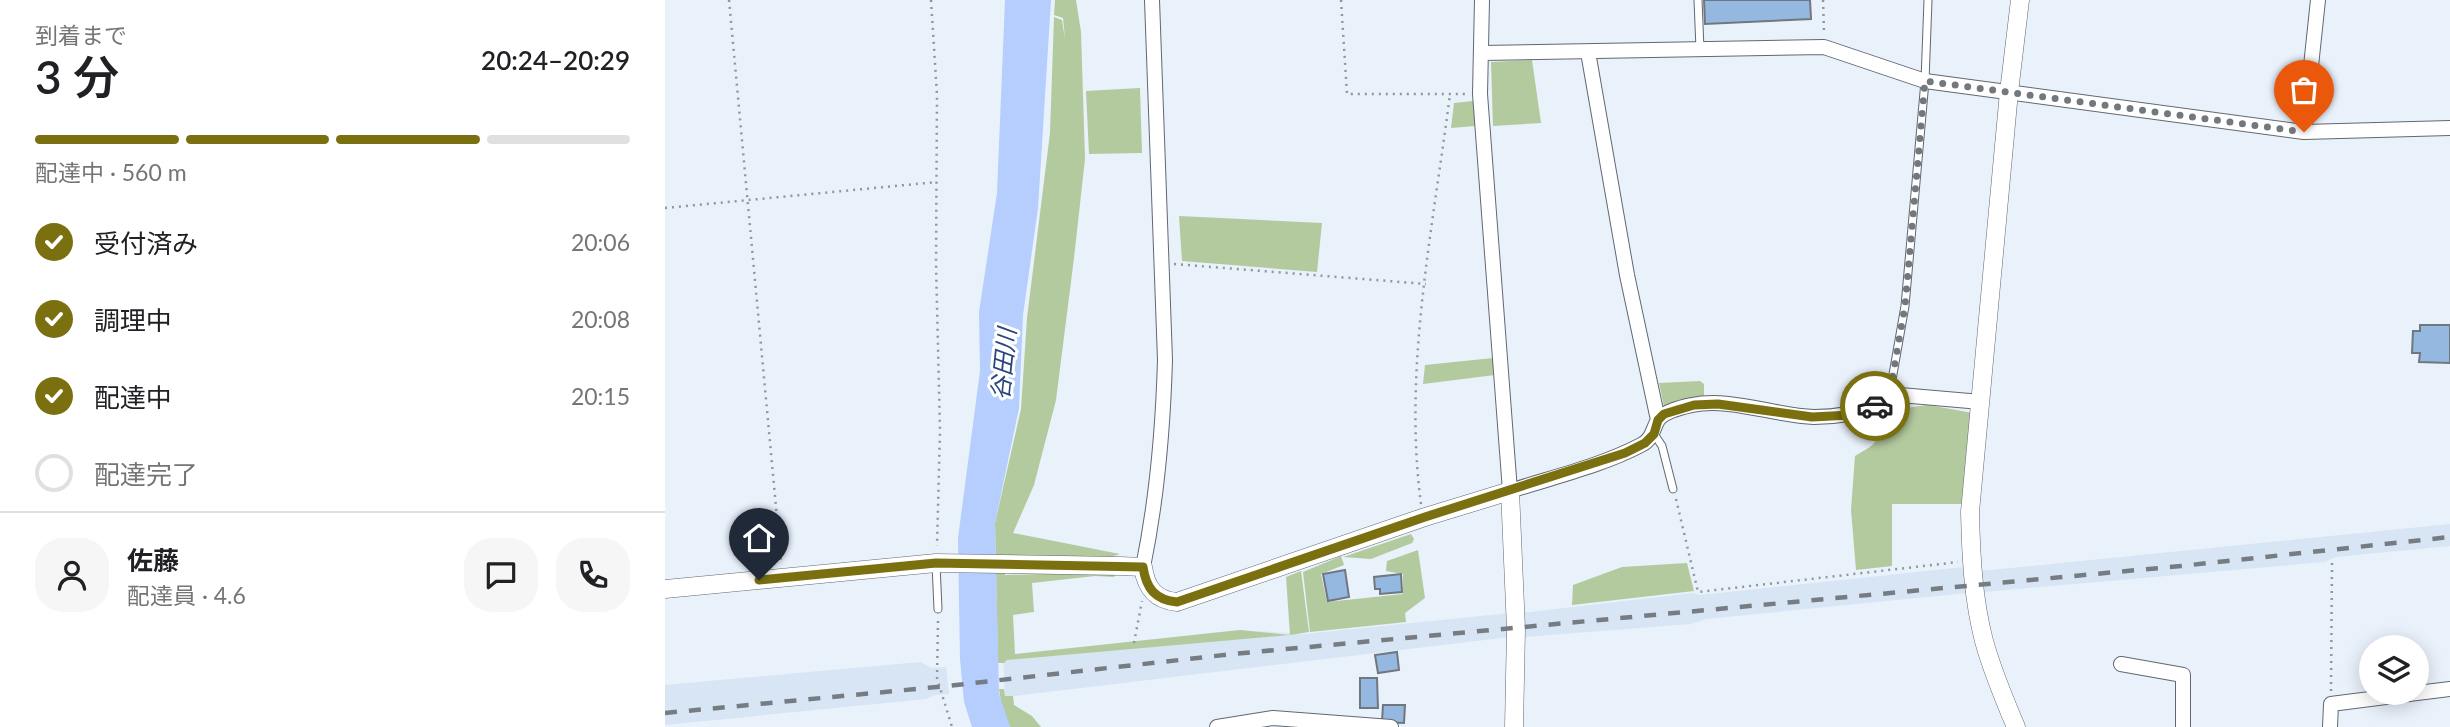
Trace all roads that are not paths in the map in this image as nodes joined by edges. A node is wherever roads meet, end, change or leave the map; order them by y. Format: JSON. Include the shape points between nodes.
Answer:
{"nodes":[{"id":1,"x":1152,"y":0,"type":"edge"},
{"id":2,"x":1482,"y":0,"type":"edge"},
{"id":3,"x":1698,"y":0,"type":"edge"},
{"id":4,"x":1928,"y":0,"type":"edge"},
{"id":5,"x":2020,"y":0,"type":"edge"},
{"id":6,"x":2318,"y":0,"type":"edge"},
{"id":7,"x":1700,"y":49,"type":"junction"},
{"id":8,"x":1588,"y":52,"type":"junction"},
{"id":9,"x":1482,"y":53,"type":"junction"},
{"id":10,"x":1925,"y":81,"type":"junction"},
{"id":11,"x":2009,"y":92,"type":"junction"},
{"id":12,"x":2450,"y":128,"type":"edge"},
{"id":13,"x":2304,"y":132,"type":"junction"},
{"id":14,"x":1889,"y":397,"type":"junction"},
{"id":15,"x":1981,"y":402,"type":"junction"},
{"id":16,"x":1656,"y":427,"type":"junction"},
{"id":17,"x":1673,"y":489,"type":"road end"},
{"id":18,"x":1510,"y":491,"type":"junction"},
{"id":19,"x":939,"y":563,"type":"junction"},
{"id":20,"x":1143,"y":567,"type":"junction"},
{"id":21,"x":665,"y":589,"type":"edge"},
{"id":22,"x":938,"y":609,"type":"road end"},
{"id":23,"x":2122,"y":664,"type":"dead end"},
{"id":24,"x":2450,"y":689,"type":"edge"},
{"id":25,"x":2429,"y":692,"type":"edge"},
{"id":26,"x":2359,"y":700,"type":"edge"},
{"id":27,"x":1217,"y":727,"type":"edge"},
{"id":28,"x":1391,"y":727,"type":"edge"},
{"id":29,"x":1514,"y":727,"type":"edge"},
{"id":30,"x":2016,"y":727,"type":"edge"},
{"id":31,"x":2183,"y":727,"type":"edge"},
{"id":32,"x":2330,"y":727,"type":"edge"}],
"edges":[{"from":1,"to":20,"type":"street","via":[[1165,360],[1157,476]]},
{"from":2,"to":9,"type":"street"},
{"from":3,"to":7,"type":"lane"},
{"from":4,"to":10,"type":"lane"},
{"from":5,"to":11,"type":"street"},
{"from":6,"to":13,"type":"street"},
{"from":7,"to":8,"type":"street"},
{"from":7,"to":10,"type":"street","via":[[1824,47]]},
{"from":8,"to":9,"type":"street"},
{"from":8,"to":16,"type":"street"},
{"from":9,"to":18,"type":"street","via":[[1480,94]]},
{"from":10,"to":11,"type":"street"},
{"from":10,"to":14,"type":"lane","via":[[1905,306]]},
{"from":11,"to":13,"type":"street"},
{"from":11,"to":15,"type":"street"},
{"from":12,"to":13,"type":"street"},
{"from":14,"to":15,"type":"street","via":[[1901,394]]},
{"from":14,"to":16,"type":"street","via":[[1851,415],[1812,417],[1694,405],[1664,414]]},
{"from":15,"to":30,"type":"street","via":[[1970,512],[1976,599],[1984,641]]},
{"from":16,"to":17,"type":"lane"},
{"from":16,"to":18,"type":"street","via":[[1645,443],[1625,453]]},
{"from":18,"to":20,"type":"street","via":[[1177,602],[1152,592]]},
{"from":18,"to":29,"type":"street"},
{"from":19,"to":20,"type":"street"},
{"from":19,"to":21,"type":"street"},
{"from":19,"to":22,"type":"lane"},
{"from":23,"to":31,"type":"street","via":[[2183,675]]},
{"from":24,"to":25,"type":"street"},
{"from":26,"to":32,"type":"street","via":[[2331,704]]},
{"from":27,"to":28,"type":"street","via":[[1273,718]]}]}
